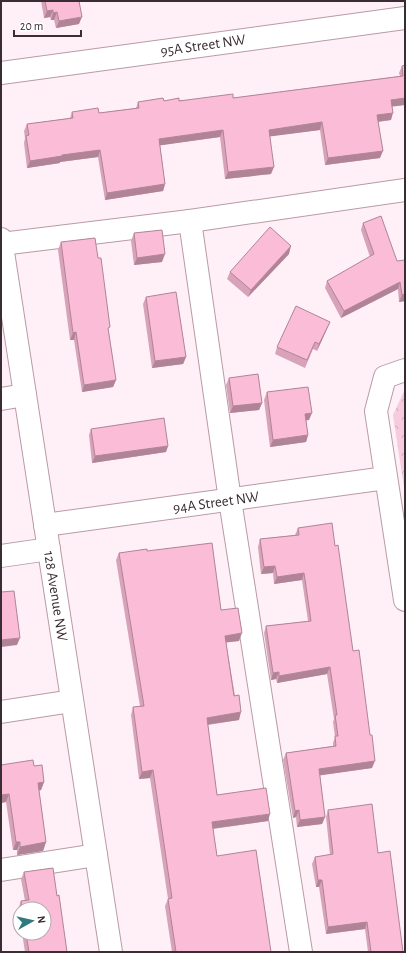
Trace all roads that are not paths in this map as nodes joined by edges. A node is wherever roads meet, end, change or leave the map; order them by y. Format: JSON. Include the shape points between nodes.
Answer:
{"nodes":[{"id":1,"x":405,"y":18,"type":"edge"},
{"id":2,"x":1,"y":73,"type":"edge"},
{"id":3,"x":405,"y":190,"type":"edge"},
{"id":4,"x":190,"y":221,"type":"junction"},
{"id":5,"x":1,"y":243,"type":"edge"},
{"id":6,"x":405,"y":370,"type":"edge"},
{"id":7,"x":25,"y":395,"type":"junction"},
{"id":8,"x":1,"y":398,"type":"edge"},
{"id":9,"x":386,"y":478,"type":"junction"},
{"id":10,"x":230,"y":500,"type":"junction"},
{"id":11,"x":45,"y":526,"type":"junction"},
{"id":12,"x":49,"y":549,"type":"junction"},
{"id":13,"x":1,"y":556,"type":"edge"},
{"id":14,"x":405,"y":600,"type":"edge"},
{"id":15,"x":72,"y":701,"type":"junction"},
{"id":16,"x":1,"y":712,"type":"edge"},
{"id":17,"x":96,"y":855,"type":"junction"},
{"id":18,"x":1,"y":870,"type":"edge"},
{"id":19,"x":111,"y":952,"type":"edge"},
{"id":20,"x":301,"y":952,"type":"edge"}],
"edges":[{"from":1,"to":2,"type":"street","name":"95A Street NW"},
{"from":3,"to":4,"type":"street"},
{"from":4,"to":5,"type":"street"},
{"from":4,"to":10,"type":"street"},
{"from":5,"to":7,"type":"street","name":"128 Avenue NW"},
{"from":6,"to":9,"type":"street","via":[[385,377],[376,411]]},
{"from":7,"to":8,"type":"street"},
{"from":7,"to":11,"type":"street","name":"128 Avenue NW"},
{"from":9,"to":10,"type":"street","name":"94A Street NW"},
{"from":9,"to":14,"type":"street"},
{"from":10,"to":11,"type":"street","name":"94A Street NW"},
{"from":10,"to":20,"type":"street"},
{"from":11,"to":12,"type":"street","name":"128 Avenue NW"},
{"from":12,"to":13,"type":"street"},
{"from":12,"to":15,"type":"street","name":"128 Avenue NW"},
{"from":15,"to":16,"type":"street"},
{"from":15,"to":17,"type":"street","name":"128 Avenue NW"},
{"from":17,"to":18,"type":"street"},
{"from":17,"to":19,"type":"street","name":"128 Avenue NW"}]}
